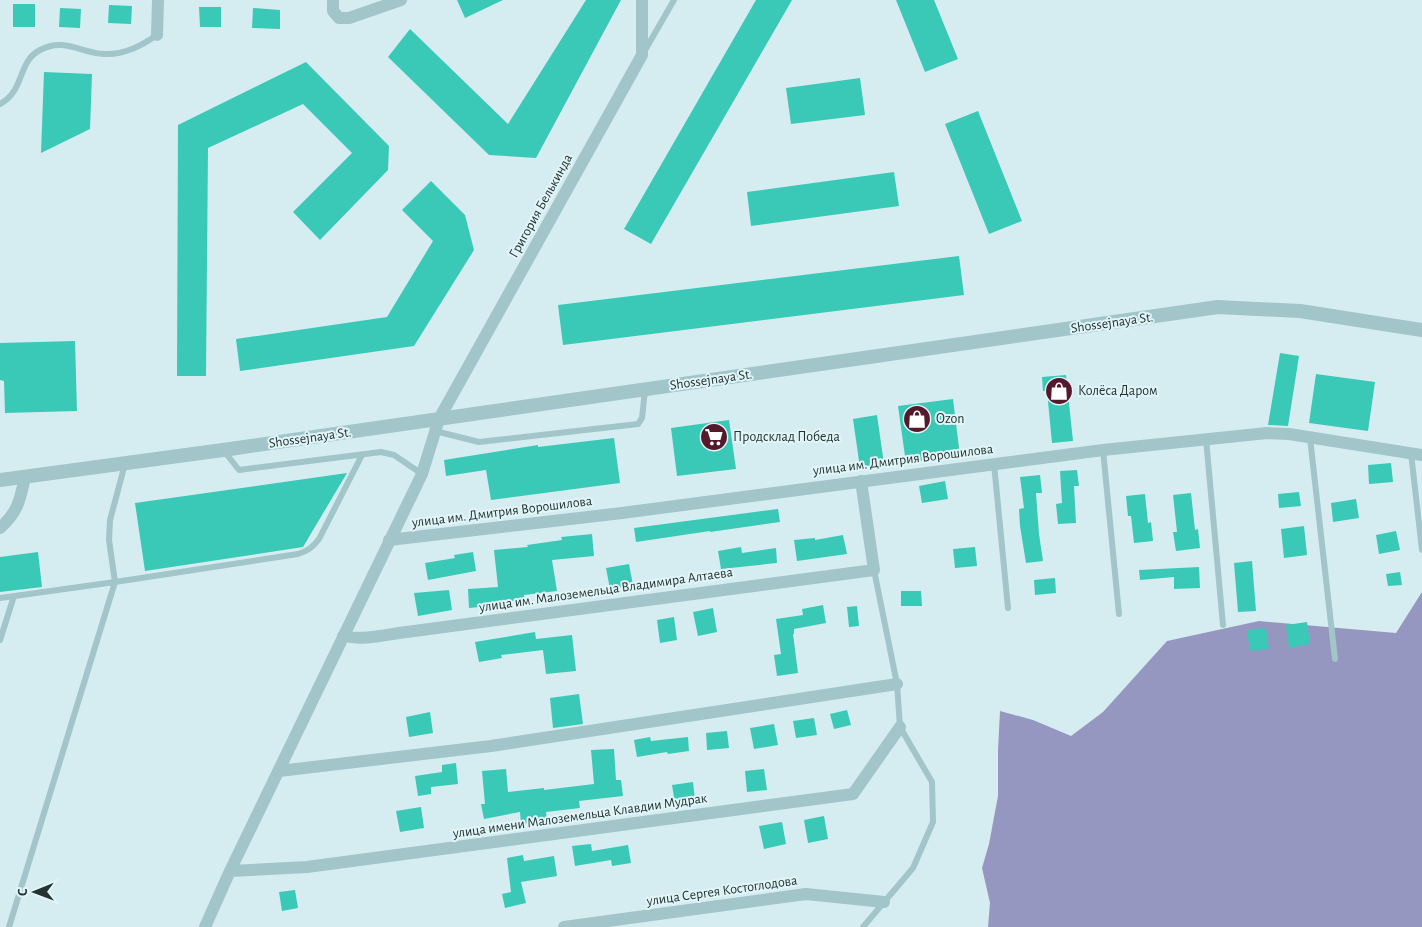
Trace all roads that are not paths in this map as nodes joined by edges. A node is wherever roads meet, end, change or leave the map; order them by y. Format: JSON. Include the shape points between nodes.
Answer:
{"nodes":[{"id":1,"x":158,"y":0,"type":"edge"},
{"id":2,"x":333,"y":0,"type":"edge"},
{"id":3,"x":401,"y":0,"type":"edge"},
{"id":4,"x":642,"y":0,"type":"edge"},
{"id":5,"x":674,"y":0,"type":"edge"},
{"id":6,"x":157,"y":35,"type":"joint"},
{"id":7,"x":642,"y":55,"type":"junction"},
{"id":8,"x":0,"y":104,"type":"edge"},
{"id":9,"x":1422,"y":330,"type":"edge"},
{"id":10,"x":645,"y":390,"type":"junction"},
{"id":11,"x":437,"y":425,"type":"junction"},
{"id":12,"x":1310,"y":438,"type":"junction"},
{"id":13,"x":1206,"y":439,"type":"junction"},
{"id":14,"x":223,"y":450,"type":"junction"},
{"id":15,"x":1103,"y":450,"type":"junction"},
{"id":16,"x":1417,"y":454,"type":"edge"},
{"id":17,"x":362,"y":455,"type":"junction"},
{"id":18,"x":125,"y":463,"type":"junction"},
{"id":19,"x":994,"y":464,"type":"junction"},
{"id":20,"x":422,"y":474,"type":"junction"},
{"id":21,"x":25,"y":476,"type":"junction"},
{"id":22,"x":0,"y":480,"type":"edge"},
{"id":23,"x":861,"y":481,"type":"junction"},
{"id":24,"x":0,"y":528,"type":"edge"},
{"id":25,"x":389,"y":540,"type":"junction"},
{"id":26,"x":1422,"y":550,"type":"edge"},
{"id":27,"x":874,"y":570,"type":"junction"},
{"id":28,"x":115,"y":582,"type":"junction"},
{"id":29,"x":14,"y":596,"type":"junction"},
{"id":30,"x":0,"y":598,"type":"edge"},
{"id":31,"x":1008,"y":608,"type":"dead end"},
{"id":32,"x":1119,"y":614,"type":"dead end"},
{"id":33,"x":1223,"y":625,"type":"dead end"},
{"id":34,"x":343,"y":636,"type":"junction"},
{"id":35,"x":0,"y":640,"type":"edge"},
{"id":36,"x":1335,"y":659,"type":"dead end"},
{"id":37,"x":897,"y":684,"type":"junction"},
{"id":38,"x":900,"y":727,"type":"junction"},
{"id":39,"x":279,"y":771,"type":"junction"},
{"id":40,"x":230,"y":871,"type":"junction"},
{"id":41,"x":884,"y":902,"type":"junction"},
{"id":42,"x":9,"y":927,"type":"edge"},
{"id":43,"x":205,"y":927,"type":"edge"},
{"id":44,"x":564,"y":927,"type":"edge"},
{"id":45,"x":863,"y":927,"type":"edge"}],
"edges":[{"from":1,"to":6,"type":"street"},
{"from":2,"to":3,"type":"street","via":[[333,11],[339,18],[349,18]]},
{"from":4,"to":7,"type":"street","name":"Григория Белькинда"},
{"from":5,"to":7,"type":"lane"},
{"from":6,"to":8,"type":"lane","via":[[122,52],[89,52],[71,45],[39,50],[28,61],[17,88],[9,99]]},
{"from":7,"to":11,"type":"street","name":"Григория Белькинда"},
{"from":9,"to":10,"type":"street","name":"Shossejnaya St.","via":[[1300,311],[1218,308]]},
{"from":10,"to":11,"type":"street","name":"Shossejnaya St."},
{"from":10,"to":11,"type":"lane","via":[[642,418],[638,424],[479,442]]},
{"from":11,"to":14,"type":"street","name":"Shossejnaya St."},
{"from":11,"to":20,"type":"street","name":"Григория Белькинда"},
{"from":12,"to":13,"type":"street","name":"улица им. Дмитрия Ворошилова","via":[[1267,433]]},
{"from":12,"to":16,"type":"street","name":"улица им. Дмитрия Ворошилова"},
{"from":12,"to":36,"type":"lane"},
{"from":13,"to":15,"type":"street","name":"улица им. Дмитрия Ворошилова"},
{"from":13,"to":33,"type":"lane"},
{"from":14,"to":17,"type":"lane","via":[[239,470]]},
{"from":14,"to":18,"type":"street","name":"Shossejnaya St."},
{"from":15,"to":19,"type":"street","name":"улица им. Дмитрия Ворошилова"},
{"from":15,"to":32,"type":"lane"},
{"from":16,"to":26,"type":"lane"},
{"from":17,"to":20,"type":"lane","via":[[381,452],[394,455]]},
{"from":17,"to":28,"type":"lane","via":[[319,539],[307,551]]},
{"from":18,"to":21,"type":"street","name":"Shossejnaya St."},
{"from":18,"to":28,"type":"lane","via":[[108,540]]},
{"from":19,"to":23,"type":"street","name":"улица им. Дмитрия Ворошилова"},
{"from":19,"to":31,"type":"lane"},
{"from":20,"to":25,"type":"street","name":"Григория Белькинда"},
{"from":21,"to":22,"type":"street","name":"Shossejnaya St."},
{"from":21,"to":24,"type":"street","via":[[20,504]]},
{"from":23,"to":25,"type":"street","name":"улица им. Дмитрия Ворошилова"},
{"from":23,"to":27,"type":"street"},
{"from":25,"to":34,"type":"street","name":"Григория Белькинда"},
{"from":27,"to":34,"type":"street","name":"улица им. Малоземельца Владимира Алтаева","via":[[368,638]]},
{"from":27,"to":37,"type":"lane"},
{"from":28,"to":29,"type":"lane"},
{"from":28,"to":42,"type":"lane"},
{"from":29,"to":30,"type":"lane"},
{"from":29,"to":35,"type":"lane"},
{"from":34,"to":39,"type":"street","name":"Григория Белькинда"},
{"from":37,"to":38,"type":"lane"},
{"from":37,"to":39,"type":"street","via":[[491,746]]},
{"from":38,"to":40,"type":"street","name":"улица имени Малоземельца Клавдии Мудрак","via":[[853,794],[308,867]]},
{"from":38,"to":41,"type":"lane","via":[[932,782],[933,822],[913,868]]},
{"from":39,"to":40,"type":"street","name":"Григория Белькинда"},
{"from":40,"to":43,"type":"street","name":"Григория Белькинда"},
{"from":41,"to":44,"type":"street","name":"улица Сергея Костоглодова","via":[[806,894]]},
{"from":41,"to":45,"type":"lane"}]}
